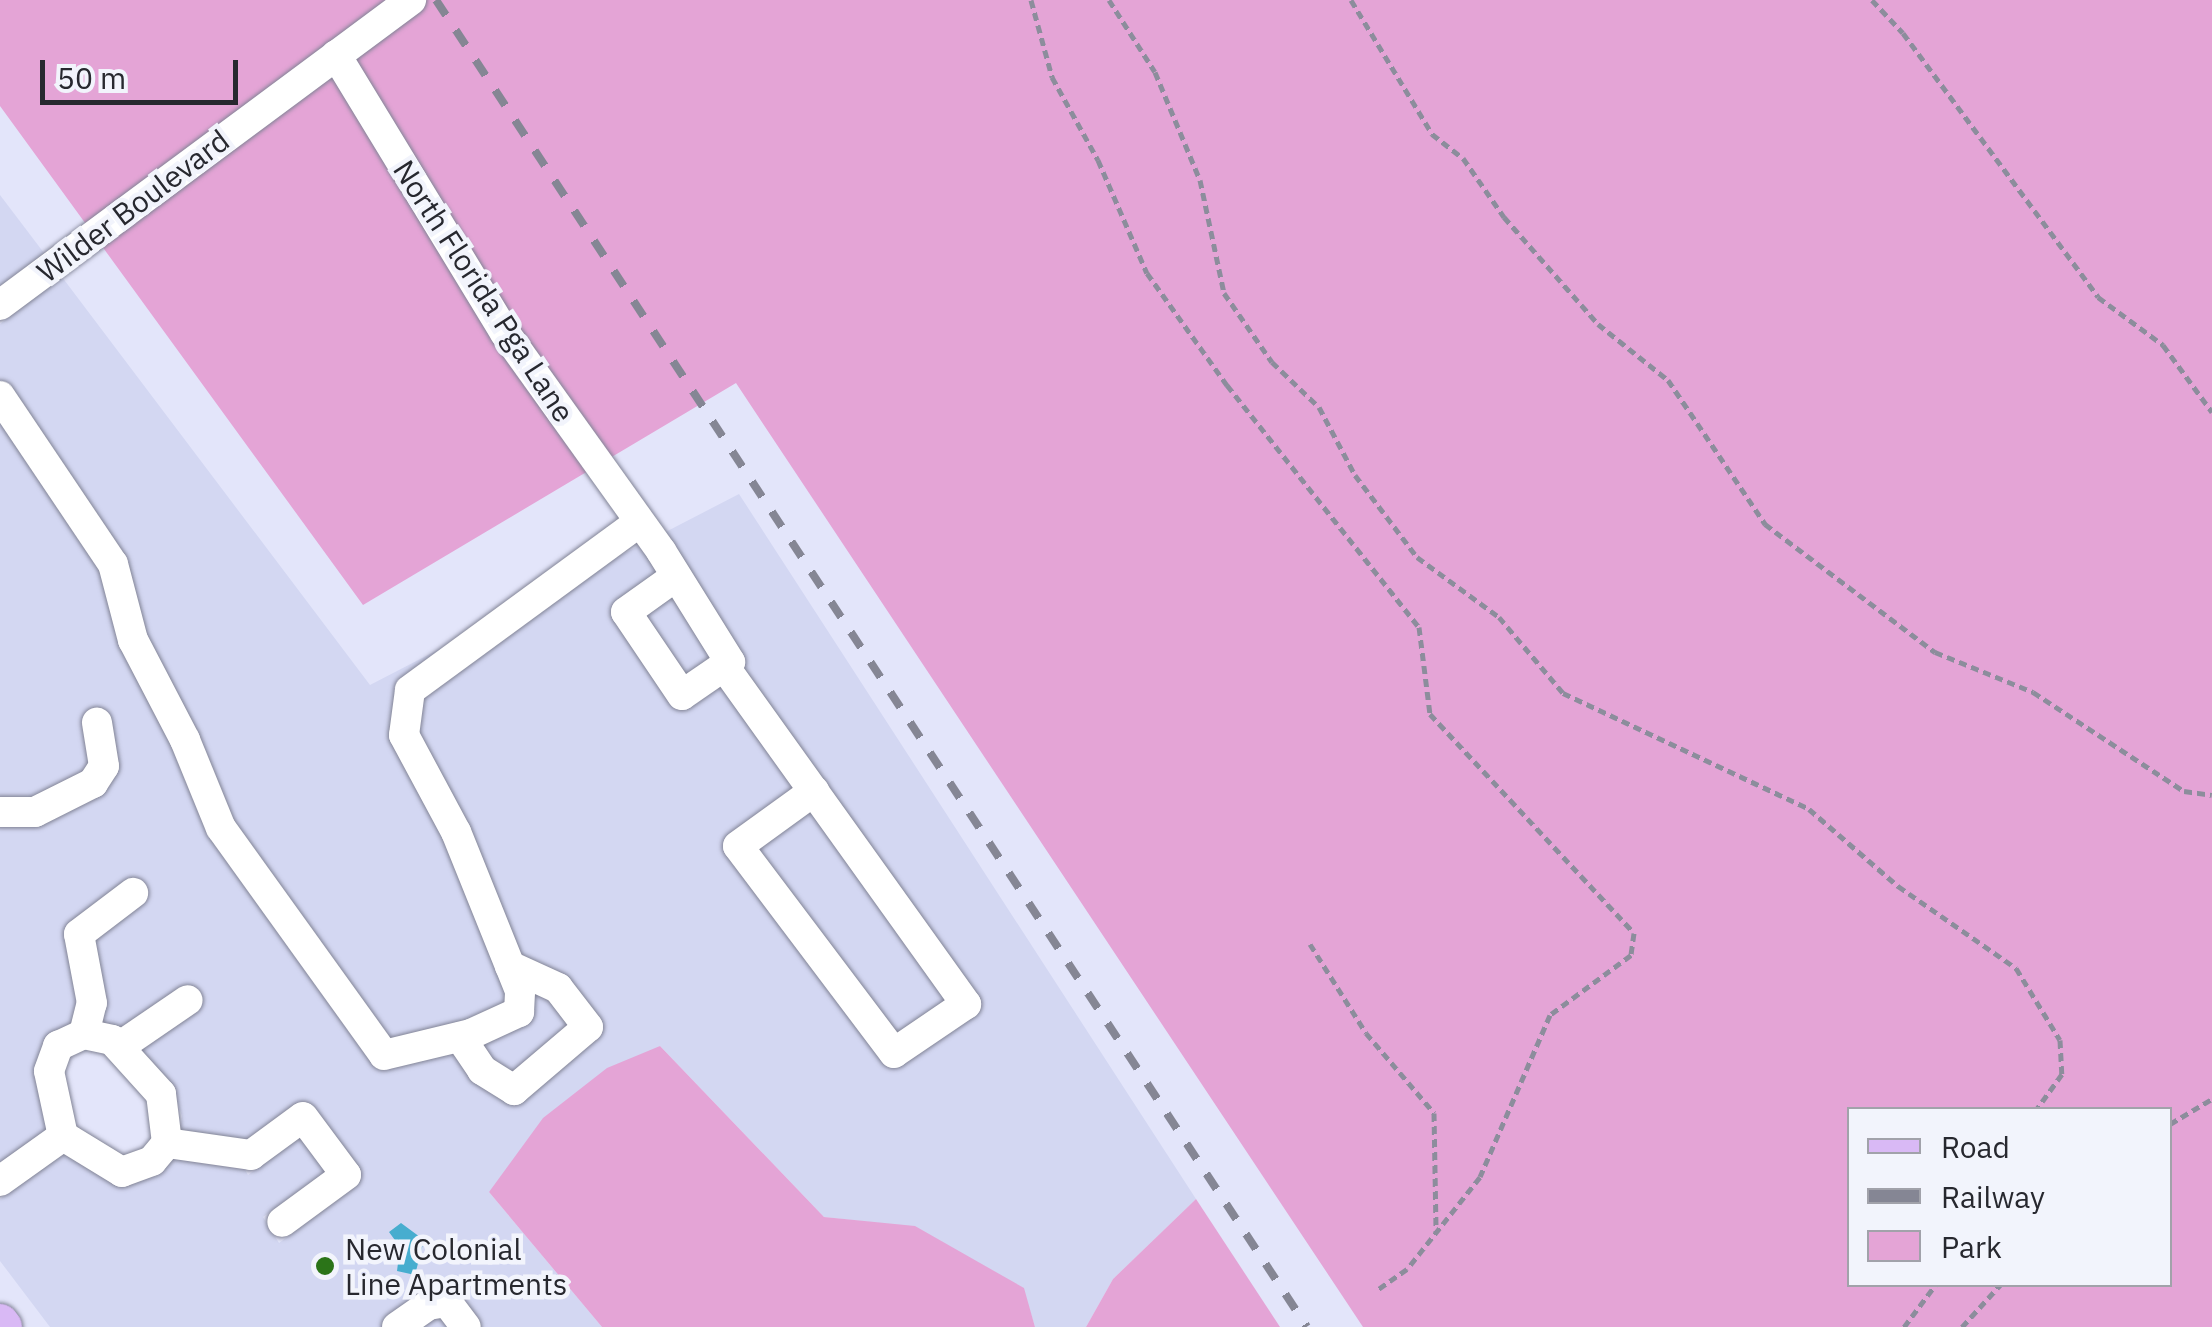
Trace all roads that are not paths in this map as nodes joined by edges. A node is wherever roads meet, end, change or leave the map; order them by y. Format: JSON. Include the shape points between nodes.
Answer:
{"nodes":[{"id":1,"x":410,"y":0,"type":"edge"},
{"id":2,"x":336,"y":55,"type":"junction"},
{"id":3,"x":0,"y":306,"type":"edge"},
{"id":4,"x":0,"y":396,"type":"edge"},
{"id":5,"x":637,"y":524,"type":"junction"},
{"id":6,"x":675,"y":577,"type":"junction"},
{"id":7,"x":724,"y":666,"type":"junction"},
{"id":8,"x":97,"y":723,"type":"dead end"},
{"id":9,"x":814,"y":791,"type":"junction"},
{"id":10,"x":0,"y":812,"type":"edge"},
{"id":11,"x":132,"y":893,"type":"dead end"},
{"id":12,"x":510,"y":966,"type":"junction"},
{"id":13,"x":188,"y":1000,"type":"dead end"},
{"id":14,"x":84,"y":1034,"type":"junction"},
{"id":15,"x":460,"y":1036,"type":"junction"},
{"id":16,"x":119,"y":1047,"type":"junction"},
{"id":17,"x":63,"y":1136,"type":"junction"},
{"id":18,"x":167,"y":1143,"type":"junction"},
{"id":19,"x":0,"y":1181,"type":"edge"},
{"id":20,"x":282,"y":1222,"type":"dead end"},
{"id":21,"x":397,"y":1327,"type":"edge"},
{"id":22,"x":466,"y":1327,"type":"edge"}],
"edges":[{"from":1,"to":2,"type":"street","name":"Wilder Boulevard"},
{"from":2,"to":3,"type":"street","name":"Wilder Boulevard"},
{"from":2,"to":5,"type":"street","name":"North Florida Pga Lane","via":[[506,333]]},
{"from":4,"to":15,"type":"street","via":[[113,564],[133,640],[221,828],[254,882],[384,1055]]},
{"from":5,"to":6,"type":"street","name":"North Florida Pga Lane"},
{"from":5,"to":12,"type":"street","via":[[410,690],[404,735],[456,832]]},
{"from":6,"to":7,"type":"street","name":"North Florida Pga Lane","via":[[730,662]]},
{"from":6,"to":7,"type":"street","via":[[626,612],[682,695]]},
{"from":7,"to":9,"type":"street","name":"North Florida Pga Lane"},
{"from":8,"to":10,"type":"street","via":[[104,766],[93,782],[35,812]]},
{"from":9,"to":9,"type":"street","name":"North Florida Pga Lane","via":[[966,1004],[894,1054],[738,846]]},
{"from":11,"to":14,"type":"street","via":[[79,934],[92,1002]]},
{"from":12,"to":15,"type":"street","via":[[519,1012]]},
{"from":12,"to":15,"type":"street","via":[[558,988],[588,1027],[514,1090],[482,1070]]},
{"from":13,"to":16,"type":"street"},
{"from":14,"to":16,"type":"street"},
{"from":14,"to":17,"type":"street","via":[[58,1046],[49,1071]]},
{"from":16,"to":18,"type":"street","via":[[161,1094]]},
{"from":17,"to":18,"type":"street","via":[[122,1172],[152,1161]]},
{"from":17,"to":19,"type":"street"},
{"from":18,"to":20,"type":"street","via":[[252,1154],[303,1117],[346,1175]]},
{"from":21,"to":22,"type":"street","via":[[428,1304],[447,1302]]}]}
